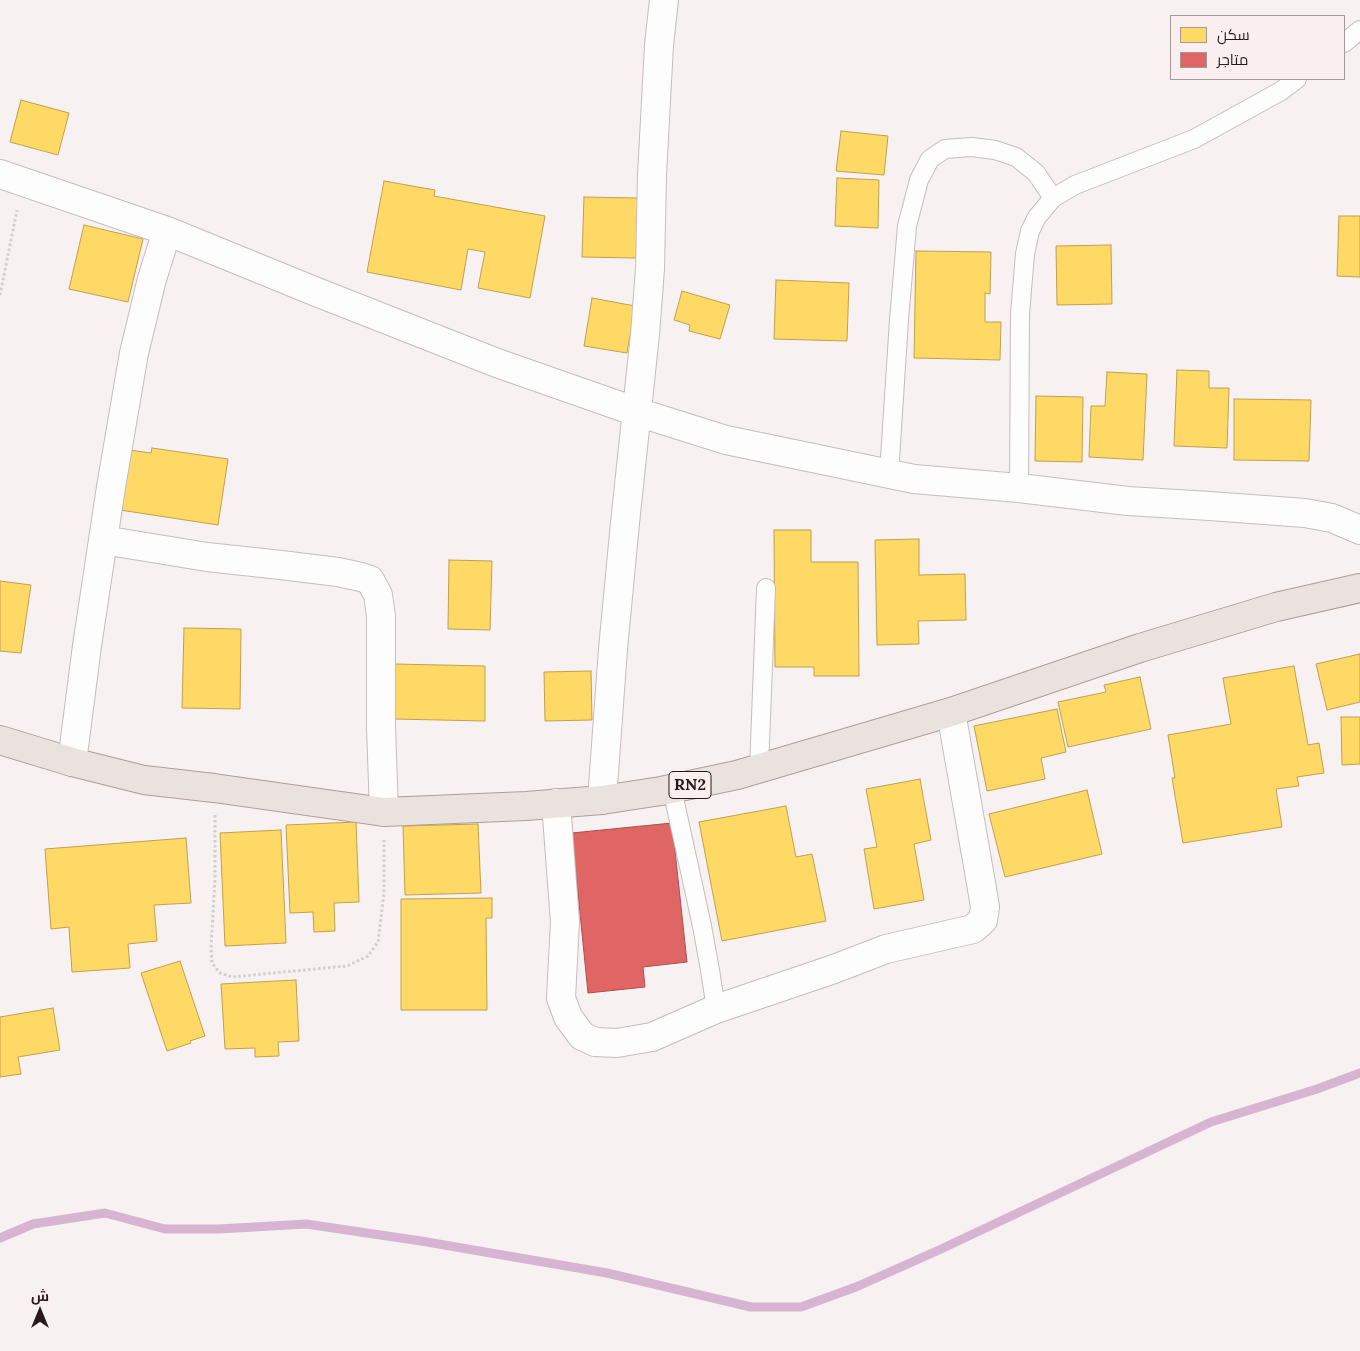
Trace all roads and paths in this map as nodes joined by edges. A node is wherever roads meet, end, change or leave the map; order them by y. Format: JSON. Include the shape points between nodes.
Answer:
{"nodes":[{"id":1,"x":664,"y":0,"type":"edge"},
{"id":2,"x":1360,"y":30,"type":"edge"},
{"id":3,"x":1345,"y":42,"type":"edge"},
{"id":4,"x":1296,"y":80,"type":"edge"},
{"id":5,"x":11,"y":178,"type":"edge"},
{"id":6,"x":1053,"y":198,"type":"junction"},
{"id":7,"x":167,"y":231,"type":"junction"},
{"id":8,"x":0,"y":295,"type":"edge"},
{"id":9,"x":637,"y":412,"type":"junction"},
{"id":10,"x":890,"y":474,"type":"junction"},
{"id":11,"x":1019,"y":488,"type":"junction"},
{"id":12,"x":1360,"y":530,"type":"edge"},
{"id":13,"x":103,"y":540,"type":"junction"},
{"id":14,"x":766,"y":588,"type":"dead end"},
{"id":15,"x":1360,"y":588,"type":"edge"},
{"id":16,"x":951,"y":712,"type":"junction"},
{"id":17,"x":0,"y":740,"type":"edge"},
{"id":18,"x":72,"y":762,"type":"junction"},
{"id":19,"x":759,"y":769,"type":"junction"},
{"id":20,"x":214,"y":788,"type":"junction"},
{"id":21,"x":672,"y":788,"type":"junction"},
{"id":22,"x":602,"y":800,"type":"junction"},
{"id":23,"x":556,"y":804,"type":"junction"},
{"id":24,"x":384,"y":812,"type":"junction"},
{"id":25,"x":716,"y":1009,"type":"junction"}],
"edges":[{"from":1,"to":9,"type":"street","via":[[652,174],[650,268]]},
{"from":2,"to":3,"type":"lane"},
{"from":4,"to":6,"type":"lane","via":[[1194,138],[1075,185]]},
{"from":5,"to":7,"type":"street"},
{"from":5,"to":8,"type":"path"},
{"from":6,"to":10,"type":"lane","via":[[1036,173],[1016,157],[994,150],[972,147],[945,149],[930,159],[919,180],[907,226]]},
{"from":6,"to":11,"type":"lane","via":[[1030,231],[1025,254],[1020,314]]},
{"from":7,"to":9,"type":"street","via":[[488,359]]},
{"from":7,"to":13,"type":"street","via":[[134,353]]},
{"from":9,"to":10,"type":"street","via":[[726,440]]},
{"from":9,"to":22,"type":"street","via":[[620,572]]},
{"from":10,"to":11,"type":"street"},
{"from":11,"to":12,"type":"street","via":[[1128,501],[1305,513],[1332,518]]},
{"from":13,"to":18,"type":"street"},
{"from":13,"to":24,"type":"street","via":[[207,557],[338,572],[370,580],[378,595],[381,616]]},
{"from":14,"to":19,"type":"lane"},
{"from":15,"to":16,"type":"main road","number":"RN2","via":[[1276,607],[1140,648]]},
{"from":16,"to":19,"type":"main road","number":"RN2"},
{"from":16,"to":25,"type":"street","via":[[982,884],[983,920],[973,929],[886,949]]},
{"from":17,"to":18,"type":"main road","number":"RN2"},
{"from":18,"to":20,"type":"main road","number":"RN2","via":[[144,780]]},
{"from":19,"to":21,"type":"main road","number":"RN2"},
{"from":20,"to":24,"type":"main road","number":"RN2"},
{"from":20,"to":24,"type":"path","via":[[216,878],[212,963],[220,973],[232,977],[347,966],[368,956],[378,942],[384,893]]},
{"from":21,"to":22,"type":"main road","number":"RN2"},
{"from":21,"to":25,"type":"lane"},
{"from":22,"to":23,"type":"main road","number":"RN2"},
{"from":23,"to":24,"type":"main road","number":"RN2"},
{"from":23,"to":25,"type":"street","via":[[565,922],[561,998],[568,1017],[582,1036],[595,1042],[616,1043],[652,1037]]}]}
